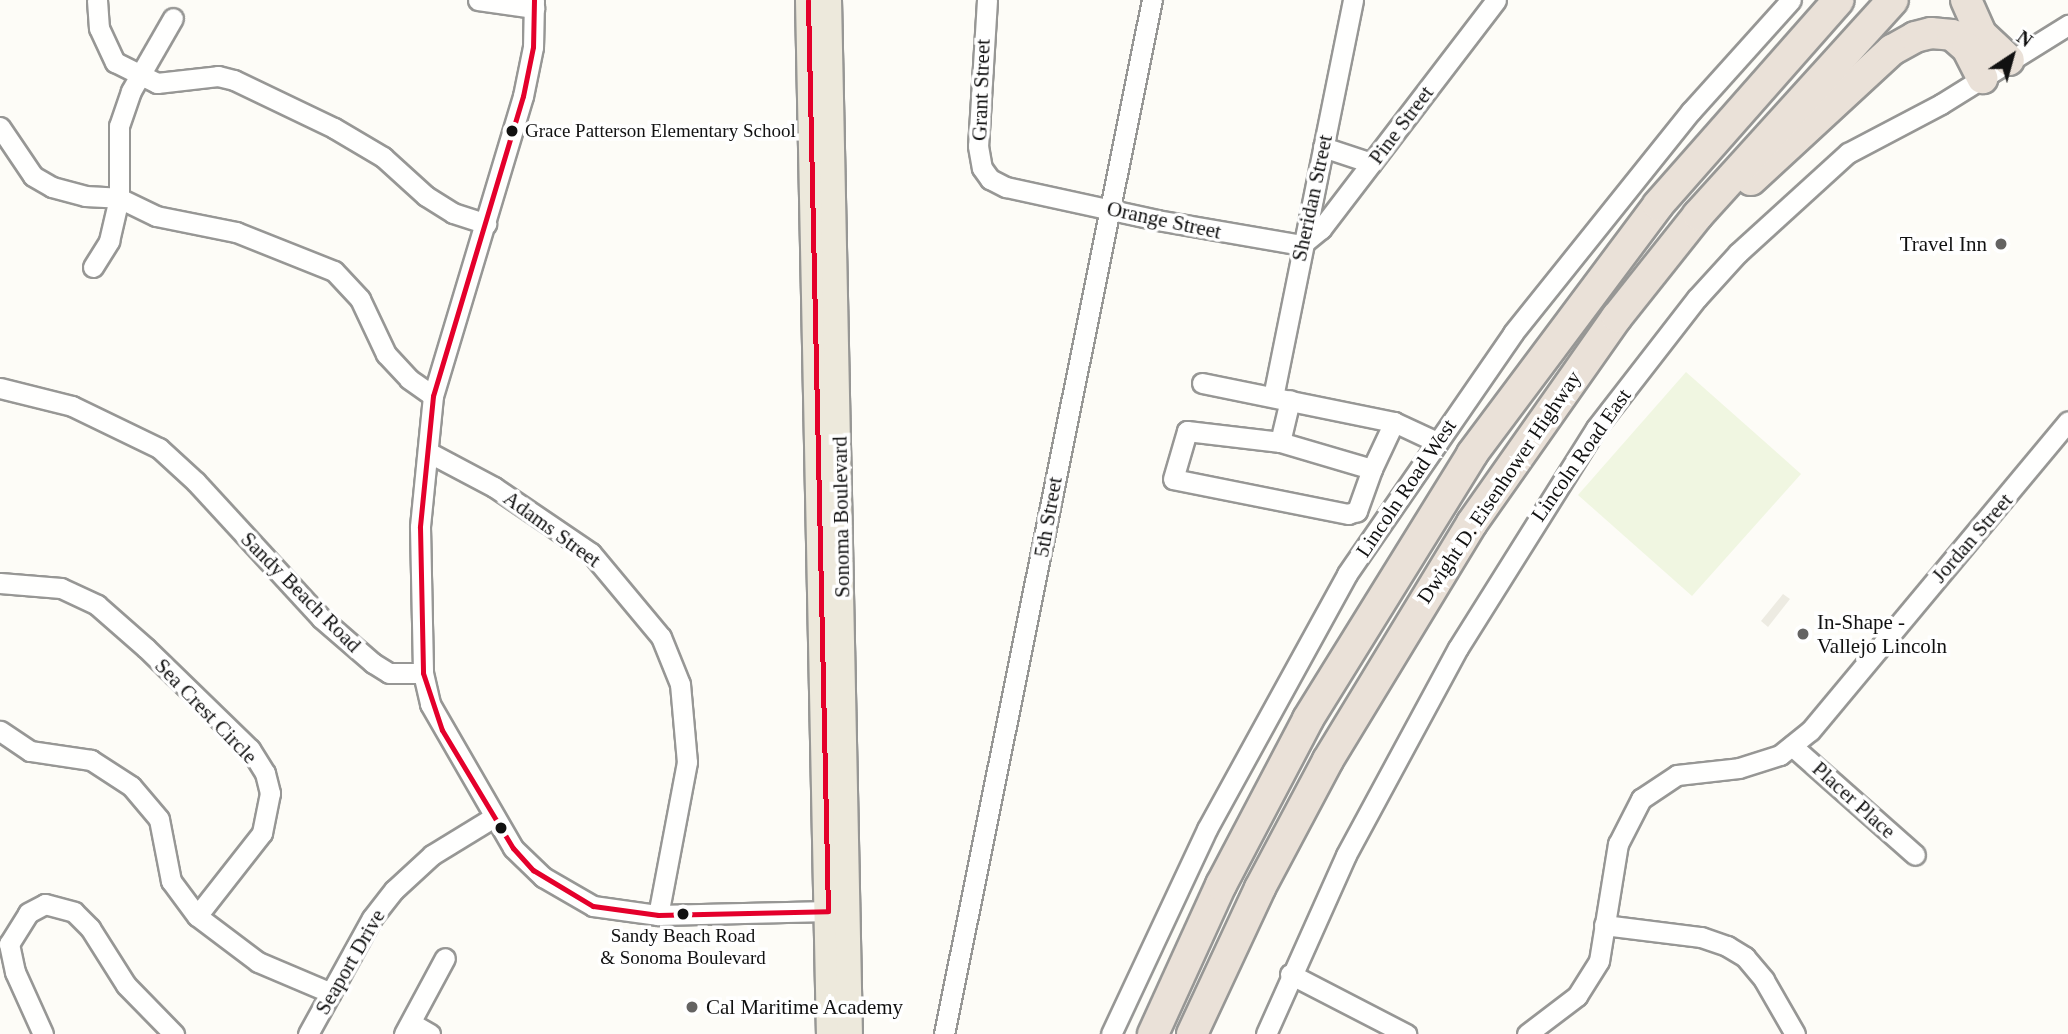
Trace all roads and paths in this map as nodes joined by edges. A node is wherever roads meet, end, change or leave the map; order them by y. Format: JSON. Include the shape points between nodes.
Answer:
{"nodes":[{"id":1,"x":97,"y":0,"type":"edge"},
{"id":2,"x":478,"y":0,"type":"edge"},
{"id":3,"x":808,"y":0,"type":"edge"},
{"id":4,"x":829,"y":0,"type":"edge"},
{"id":5,"x":987,"y":0,"type":"edge"},
{"id":6,"x":1152,"y":0,"type":"edge"},
{"id":7,"x":1353,"y":0,"type":"edge"},
{"id":8,"x":1496,"y":0,"type":"edge"},
{"id":9,"x":1791,"y":0,"type":"edge"},
{"id":10,"x":1839,"y":0,"type":"edge"},
{"id":11,"x":1893,"y":0,"type":"edge"},
{"id":12,"x":1966,"y":0,"type":"edge"},
{"id":13,"x":534,"y":4,"type":"edge"},
{"id":14,"x":173,"y":18,"type":"dead end"},
{"id":15,"x":2068,"y":25,"type":"edge"},
{"id":16,"x":2008,"y":60,"type":"junction"},
{"id":17,"x":140,"y":76,"type":"junction"},
{"id":18,"x":1982,"y":78,"type":"junction"},
{"id":19,"x":0,"y":127,"type":"edge"},
{"id":20,"x":1322,"y":147,"type":"junction"},
{"id":21,"x":1371,"y":163,"type":"junction"},
{"id":22,"x":1027,"y":191,"type":"joint"},
{"id":23,"x":119,"y":198,"type":"junction"},
{"id":24,"x":1112,"y":209,"type":"junction"},
{"id":25,"x":1698,"y":215,"type":"junction"},
{"id":26,"x":486,"y":224,"type":"junction"},
{"id":27,"x":1301,"y":245,"type":"junction"},
{"id":28,"x":93,"y":267,"type":"dead end"},
{"id":29,"x":1202,"y":383,"type":"dead end"},
{"id":30,"x":0,"y":387,"type":"edge"},
{"id":31,"x":433,"y":396,"type":"junction"},
{"id":32,"x":1282,"y":398,"type":"junction"},
{"id":33,"x":2068,"y":421,"type":"edge"},
{"id":34,"x":1394,"y":422,"type":"junction"},
{"id":35,"x":1280,"y":442,"type":"junction"},
{"id":36,"x":1437,"y":442,"type":"junction"},
{"id":37,"x":428,"y":452,"type":"junction"},
{"id":38,"x":1372,"y":469,"type":"junction"},
{"id":39,"x":0,"y":583,"type":"edge"},
{"id":40,"x":424,"y":673,"type":"junction"},
{"id":41,"x":0,"y":731,"type":"edge"},
{"id":42,"x":1792,"y":746,"type":"junction"},
{"id":43,"x":494,"y":817,"type":"junction"},
{"id":44,"x":1915,"y":855,"type":"dead end"},
{"id":45,"x":838,"y":911,"type":"junction"},
{"id":46,"x":658,"y":915,"type":"junction"},
{"id":47,"x":197,"y":916,"type":"junction"},
{"id":48,"x":1604,"y":925,"type":"junction"},
{"id":49,"x":1194,"y":941,"type":"junction"},
{"id":50,"x":446,"y":958,"type":"dead end"},
{"id":51,"x":1290,"y":974,"type":"junction"},
{"id":52,"x":331,"y":993,"type":"junction"},
{"id":53,"x":407,"y":1028,"type":"edge"},
{"id":54,"x":1789,"y":1032,"type":"edge"},
{"id":55,"x":43,"y":1034,"type":"edge"},
{"id":56,"x":174,"y":1034,"type":"edge"},
{"id":57,"x":308,"y":1034,"type":"edge"},
{"id":58,"x":430,"y":1034,"type":"edge"},
{"id":59,"x":829,"y":1034,"type":"edge"},
{"id":60,"x":850,"y":1034,"type":"edge"},
{"id":61,"x":944,"y":1034,"type":"edge"},
{"id":62,"x":1111,"y":1034,"type":"edge"},
{"id":63,"x":1135,"y":1034,"type":"edge"},
{"id":64,"x":1153,"y":1034,"type":"edge"},
{"id":65,"x":1192,"y":1034,"type":"edge"},
{"id":66,"x":1266,"y":1034,"type":"edge"},
{"id":67,"x":1406,"y":1034,"type":"edge"},
{"id":68,"x":1527,"y":1034,"type":"edge"}],
"edges":[{"from":1,"to":17,"type":"street","via":[[99,28],[115,62]]},
{"from":2,"to":13,"type":"street"},
{"from":3,"to":45,"type":"main road","name":"Sonoma Boulevard"},
{"from":4,"to":45,"type":"main road","name":"Sonoma Boulevard"},
{"from":5,"to":22,"type":"street","name":"Grant Street","via":[[978,146],[982,168],[998,183]]},
{"from":6,"to":24,"type":"street","name":"5th Street"},
{"from":7,"to":20,"type":"street","name":"Sheridan Street"},
{"from":8,"to":21,"type":"street","name":"Pine Street"},
{"from":9,"to":36,"type":"street","name":"Lincoln Road West","via":[[1691,111],[1575,253]]},
{"from":10,"to":49,"type":"highway","name":"Dwight D. Eisenhower Highway","via":[[1651,214],[1472,454],[1308,719]]},
{"from":11,"to":25,"type":"highway","name":"Dwight D. Eisenhower Highway"},
{"from":12,"to":16,"type":"highway","via":[[1981,34]]},
{"from":13,"to":26,"type":"street","via":[[533,47],[523,96]]},
{"from":14,"to":17,"type":"street"},
{"from":15,"to":16,"type":"street","name":"Lincoln Road East"},
{"from":16,"to":18,"type":"street","name":"Lincoln Road East"},
{"from":17,"to":23,"type":"street","via":[[119,125]]},
{"from":17,"to":26,"type":"street","via":[[157,83],[218,76],[234,80],[334,128],[383,157],[426,196],[453,213]]},
{"from":18,"to":25,"type":"highway","via":[[1967,48],[1951,35],[1914,37],[1892,50],[1748,183]]},
{"from":18,"to":51,"type":"street","name":"Lincoln Road East","via":[[1941,104],[1872,137],[1808,188],[1697,298],[1596,428],[1458,648],[1346,855]]},
{"from":19,"to":23,"type":"street","via":[[33,176],[85,196]]},
{"from":20,"to":21,"type":"street"},
{"from":20,"to":27,"type":"street","name":"Sheridan Street"},
{"from":21,"to":27,"type":"street","name":"Pine Street","via":[[1321,229]]},
{"from":22,"to":24,"type":"street","name":"Orange Street"},
{"from":23,"to":28,"type":"street","via":[[109,241]]},
{"from":23,"to":31,"type":"street","via":[[156,216],[236,232],[334,271],[360,299],[386,354]]},
{"from":24,"to":27,"type":"street","name":"Orange Street"},
{"from":24,"to":61,"type":"street","name":"5th Street"},
{"from":25,"to":65,"type":"highway","name":"Dwight D. Eisenhower Highway","via":[[1544,416],[1395,645],[1260,888]]},
{"from":26,"to":31,"type":"street"},
{"from":27,"to":32,"type":"street","name":"Sheridan Street"},
{"from":29,"to":32,"type":"street"},
{"from":30,"to":40,"type":"street","name":"Sandy Beach Road","via":[[72,405],[159,448],[321,618],[373,663],[389,673]]},
{"from":31,"to":37,"type":"street"},
{"from":32,"to":34,"type":"street"},
{"from":32,"to":35,"type":"street","name":"Sheridan Street"},
{"from":33,"to":42,"type":"street","name":"Jordan Street","via":[[1810,731]]},
{"from":34,"to":36,"type":"street"},
{"from":34,"to":38,"type":"street"},
{"from":35,"to":38,"type":"street"},
{"from":35,"to":38,"type":"street","via":[[1187,431],[1173,479],[1348,514],[1357,511]]},
{"from":36,"to":62,"type":"street","name":"Lincoln Road West","via":[[1347,574],[1285,681],[1190,863]]},
{"from":37,"to":40,"type":"street","via":[[420,527]]},
{"from":37,"to":46,"type":"street","name":"Adams Street","via":[[494,487],[591,552],[661,637],[680,684],[687,762]]},
{"from":39,"to":47,"type":"street","name":"Sea Crest Circle","via":[[61,588],[97,605],[250,749],[265,773],[270,793],[262,833]]},
{"from":40,"to":43,"type":"street","via":[[442,730]]},
{"from":41,"to":47,"type":"street","via":[[30,751],[91,760],[131,786],[159,819],[171,881]]},
{"from":42,"to":44,"type":"street","name":"Placer Place"},
{"from":42,"to":48,"type":"street","name":"Jordan Street","via":[[1780,755],[1739,768],[1677,775],[1641,799],[1618,844]]},
{"from":43,"to":46,"type":"street","via":[[513,848],[557,886],[593,906]]},
{"from":43,"to":52,"type":"street","name":"Seaport Drive","via":[[432,855],[394,890],[372,918]]},
{"from":45,"to":46,"type":"street"},
{"from":45,"to":59,"type":"main road","name":"Sonoma Boulevard"},
{"from":45,"to":60,"type":"main road","name":"Sonoma Boulevard"},
{"from":47,"to":52,"type":"street","via":[[258,962]]},
{"from":48,"to":54,"type":"street","via":[[1702,937],[1727,946],[1745,957],[1764,980]]},
{"from":48,"to":68,"type":"street","name":"Jordan Street","via":[[1599,961],[1577,996]]},
{"from":49,"to":63,"type":"highway"},
{"from":49,"to":64,"type":"highway","name":"Dwight D. Eisenhower Highway"},
{"from":50,"to":53,"type":"street"},
{"from":51,"to":66,"type":"street","name":"Lincoln Road East"},
{"from":51,"to":67,"type":"street"},
{"from":52,"to":57,"type":"street","name":"Seaport Drive"},
{"from":53,"to":58,"type":"street"},
{"from":55,"to":56,"type":"street","via":[[15,972],[9,944],[22,919],[45,904],[74,912],[90,928],[126,985]]}]}
